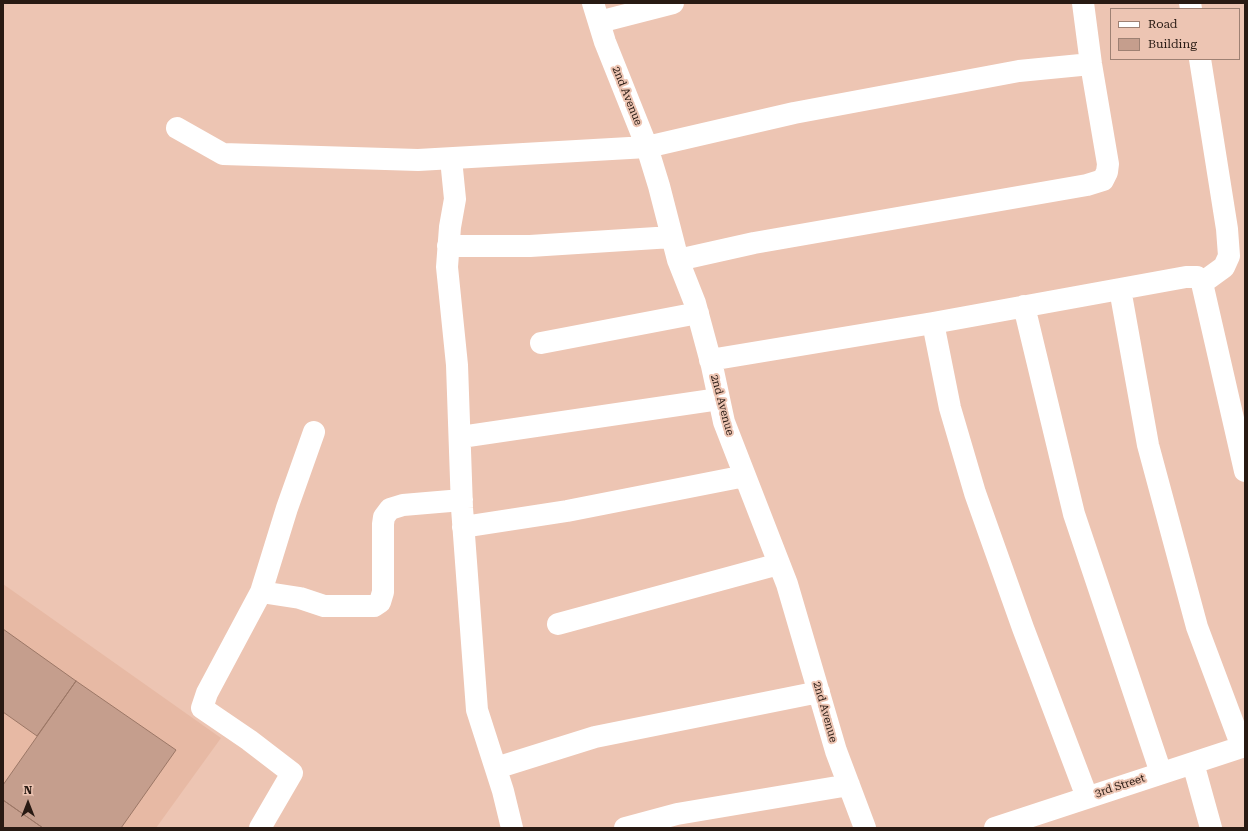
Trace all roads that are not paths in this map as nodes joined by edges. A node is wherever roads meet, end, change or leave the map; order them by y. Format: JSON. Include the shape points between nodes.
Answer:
{"nodes":[{"id":1,"x":673,"y":3,"type":"edge"},
{"id":2,"x":1083,"y":3,"type":"edge"},
{"id":3,"x":596,"y":12,"type":"edge"},
{"id":4,"x":1200,"y":60,"type":"edge"},
{"id":5,"x":1091,"y":64,"type":"junction"},
{"id":6,"x":177,"y":128,"type":"dead end"},
{"id":7,"x":647,"y":147,"type":"junction"},
{"id":8,"x":452,"y":159,"type":"junction"},
{"id":9,"x":672,"y":237,"type":"junction"},
{"id":10,"x":448,"y":246,"type":"junction"},
{"id":11,"x":678,"y":260,"type":"junction"},
{"id":12,"x":1202,"y":283,"type":"junction"},
{"id":13,"x":1120,"y":289,"type":"junction"},
{"id":14,"x":1024,"y":306,"type":"junction"},
{"id":15,"x":698,"y":313,"type":"junction"},
{"id":16,"x":933,"y":323,"type":"junction"},
{"id":17,"x":541,"y":343,"type":"dead end"},
{"id":18,"x":710,"y":360,"type":"junction"},
{"id":19,"x":719,"y":399,"type":"junction"},
{"id":20,"x":314,"y":432,"type":"dead end"},
{"id":21,"x":460,"y":437,"type":"junction"},
{"id":22,"x":1245,"y":471,"type":"edge"},
{"id":23,"x":745,"y":476,"type":"junction"},
{"id":24,"x":462,"y":500,"type":"junction"},
{"id":25,"x":463,"y":527,"type":"junction"},
{"id":26,"x":779,"y":564,"type":"junction"},
{"id":27,"x":262,"y":592,"type":"junction"},
{"id":28,"x":558,"y":624,"type":"dead end"},
{"id":29,"x":819,"y":692,"type":"junction"},
{"id":30,"x":1243,"y":746,"type":"edge"},
{"id":31,"x":1193,"y":764,"type":"junction"},
{"id":32,"x":496,"y":768,"type":"junction"},
{"id":33,"x":1161,"y":773,"type":"junction"},
{"id":34,"x":849,"y":786,"type":"junction"},
{"id":35,"x":1087,"y":797,"type":"junction"},
{"id":36,"x":260,"y":828,"type":"edge"},
{"id":37,"x":512,"y":828,"type":"edge"},
{"id":38,"x":625,"y":828,"type":"edge"},
{"id":39,"x":865,"y":828,"type":"edge"},
{"id":40,"x":995,"y":828,"type":"edge"},
{"id":41,"x":1211,"y":828,"type":"edge"}],
"edges":[{"from":1,"to":3,"type":"street"},
{"from":2,"to":5,"type":"street"},
{"from":3,"to":7,"type":"street","name":"2nd Avenue"},
{"from":4,"to":12,"type":"street","via":[[1228,230],[1229,256],[1224,267]]},
{"from":5,"to":7,"type":"street","via":[[1019,71],[817,109]]},
{"from":5,"to":11,"type":"street","via":[[1109,167],[1103,180],[754,243]]},
{"from":6,"to":8,"type":"street","via":[[223,154]]},
{"from":7,"to":8,"type":"street"},
{"from":7,"to":9,"type":"street","name":"2nd Avenue"},
{"from":8,"to":10,"type":"street","via":[[455,198]]},
{"from":9,"to":10,"type":"street","via":[[530,246]]},
{"from":9,"to":11,"type":"street","name":"2nd Avenue"},
{"from":10,"to":21,"type":"street","via":[[447,267],[457,365]]},
{"from":11,"to":15,"type":"street","name":"2nd Avenue"},
{"from":12,"to":13,"type":"street","via":[[1196,277],[1186,277]]},
{"from":12,"to":22,"type":"street"},
{"from":13,"to":14,"type":"street"},
{"from":13,"to":30,"type":"street","via":[[1148,445],[1197,627]]},
{"from":14,"to":16,"type":"street"},
{"from":14,"to":33,"type":"street","via":[[1074,514]]},
{"from":15,"to":17,"type":"street"},
{"from":15,"to":18,"type":"street","name":"2nd Avenue"},
{"from":16,"to":18,"type":"street"},
{"from":16,"to":35,"type":"street","via":[[950,408],[975,493]]},
{"from":18,"to":19,"type":"street","name":"2nd Avenue"},
{"from":19,"to":21,"type":"street"},
{"from":19,"to":23,"type":"street","name":"2nd Avenue","via":[[724,422]]},
{"from":20,"to":27,"type":"street","via":[[286,508]]},
{"from":21,"to":24,"type":"street"},
{"from":23,"to":25,"type":"street","via":[[567,511]]},
{"from":23,"to":26,"type":"street","name":"2nd Avenue"},
{"from":24,"to":25,"type":"street"},
{"from":24,"to":27,"type":"street","via":[[403,505],[390,509],[384,517],[383,524],[383,592],[380,602],[374,606],[324,606],[300,598]]},
{"from":25,"to":32,"type":"street","via":[[477,710]]},
{"from":26,"to":28,"type":"street"},
{"from":26,"to":29,"type":"street","name":"2nd Avenue"},
{"from":27,"to":36,"type":"street","via":[[207,693],[202,708],[292,774]]},
{"from":29,"to":32,"type":"street","via":[[595,737]]},
{"from":29,"to":34,"type":"street","name":"2nd Avenue","via":[[836,752]]},
{"from":30,"to":31,"type":"street","name":"3rd Street"},
{"from":31,"to":33,"type":"street","name":"3rd Street"},
{"from":31,"to":41,"type":"street"},
{"from":32,"to":37,"type":"street"},
{"from":33,"to":35,"type":"street","name":"3rd Street"},
{"from":34,"to":38,"type":"street","via":[[677,814]]},
{"from":34,"to":39,"type":"street","name":"2nd Avenue"},
{"from":35,"to":40,"type":"street","name":"3rd Street"}]}
